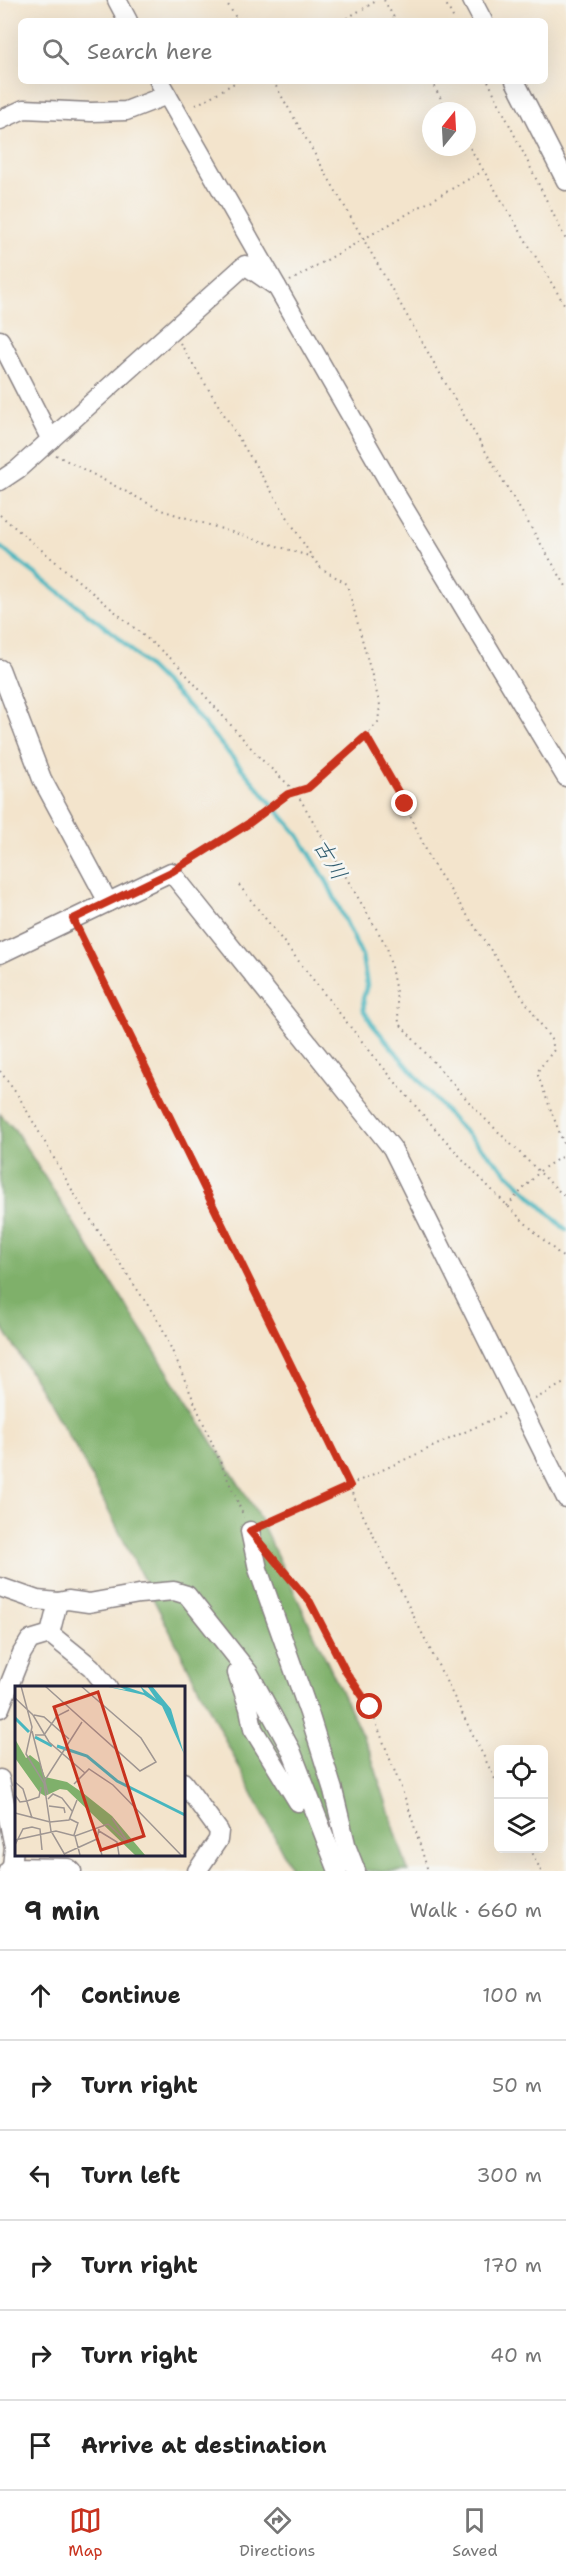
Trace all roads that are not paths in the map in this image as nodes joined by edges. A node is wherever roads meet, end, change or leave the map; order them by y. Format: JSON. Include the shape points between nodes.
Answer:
{"nodes":[{"id":1,"x":117,"y":0,"type":"edge"},
{"id":2,"x":472,"y":0,"type":"edge"},
{"id":3,"x":126,"y":18,"type":"edge"},
{"id":4,"x":481,"y":18,"type":"edge"},
{"id":5,"x":517,"y":84,"type":"edge"},
{"id":6,"x":163,"y":88,"type":"edge"},
{"id":7,"x":0,"y":120,"type":"edge"},
{"id":8,"x":566,"y":181,"type":"edge"},
{"id":9,"x":279,"y":288,"type":"junction"},
{"id":10,"x":0,"y":340,"type":"edge"},
{"id":11,"x":46,"y":444,"type":"junction"},
{"id":12,"x":0,"y":481,"type":"edge"},
{"id":13,"x":0,"y":669,"type":"edge"},
{"id":14,"x":566,"y":777,"type":"edge"},
{"id":15,"x":108,"y":902,"type":"junction"},
{"id":16,"x":0,"y":954,"type":"edge"},
{"id":17,"x":566,"y":1498,"type":"edge"},
{"id":18,"x":250,"y":1531,"type":"road end"},
{"id":19,"x":0,"y":1587,"type":"edge"},
{"id":20,"x":58,"y":1602,"type":"junction"},
{"id":21,"x":196,"y":1608,"type":"junction"},
{"id":22,"x":50,"y":1634,"type":"junction"},
{"id":23,"x":106,"y":1686,"type":"edge"},
{"id":24,"x":0,"y":1708,"type":"edge"},
{"id":25,"x":0,"y":1779,"type":"edge"},
{"id":26,"x":184,"y":1783,"type":"edge"},
{"id":27,"x":298,"y":1802,"type":"dead end"},
{"id":28,"x":10,"y":1869,"type":"edge"},
{"id":29,"x":72,"y":1871,"type":"edge"},
{"id":30,"x":197,"y":1871,"type":"edge"},
{"id":31,"x":338,"y":1871,"type":"edge"},
{"id":32,"x":356,"y":1871,"type":"edge"}],
"edges":[{"from":1,"to":3,"type":"street"},
{"from":2,"to":4,"type":"street"},
{"from":5,"to":8,"type":"street"},
{"from":6,"to":7,"type":"street","via":[[126,111],[24,109]]},
{"from":6,"to":9,"type":"street"},
{"from":9,"to":11,"type":"street","via":[[245,266]]},
{"from":9,"to":14,"type":"street","via":[[398,498]]},
{"from":10,"to":11,"type":"street"},
{"from":11,"to":12,"type":"street"},
{"from":13,"to":15,"type":"street","via":[[42,779]]},
{"from":15,"to":16,"type":"street"},
{"from":15,"to":17,"type":"street","via":[[171,872],[392,1148]]},
{"from":18,"to":32,"type":"street","via":[[258,1569],[309,1713]]},
{"from":19,"to":20,"type":"street","via":[[37,1600]]},
{"from":20,"to":21,"type":"street","via":[[89,1604],[174,1591],[187,1595]]},
{"from":20,"to":22,"type":"street"},
{"from":21,"to":27,"type":"street","via":[[205,1629],[240,1678],[253,1729]]},
{"from":21,"to":31,"type":"street","via":[[249,1673],[291,1750]]},
{"from":22,"to":23,"type":"street","via":[[91,1666]]},
{"from":22,"to":24,"type":"street","via":[[30,1640],[21,1653]]},
{"from":25,"to":28,"type":"street","via":[[14,1847]]},
{"from":26,"to":30,"type":"street","via":[[219,1831],[218,1840]]},
{"from":28,"to":29,"type":"street"}]}
